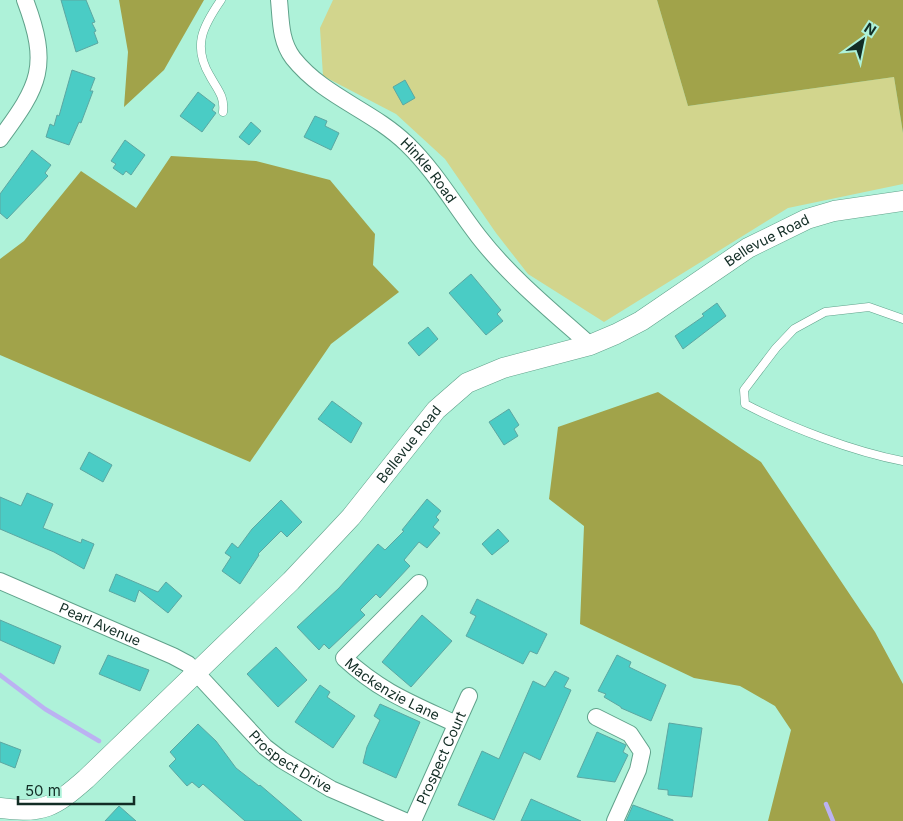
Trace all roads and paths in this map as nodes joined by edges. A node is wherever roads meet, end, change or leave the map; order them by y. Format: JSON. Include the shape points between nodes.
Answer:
{"nodes":[{"id":1,"x":25,"y":0,"type":"edge"},
{"id":2,"x":221,"y":0,"type":"edge"},
{"id":3,"x":280,"y":0,"type":"edge"},
{"id":4,"x":224,"y":112,"type":"dead end"},
{"id":5,"x":0,"y":139,"type":"edge"},
{"id":6,"x":903,"y":201,"type":"edge"},
{"id":7,"x":903,"y":319,"type":"edge"},
{"id":8,"x":590,"y":345,"type":"junction"},
{"id":9,"x":903,"y":461,"type":"edge"},
{"id":10,"x":0,"y":581,"type":"edge"},
{"id":11,"x":419,"y":583,"type":"dead end"},
{"id":12,"x":197,"y":672,"type":"junction"},
{"id":13,"x":469,"y":696,"type":"dead end"},
{"id":14,"x":596,"y":717,"type":"dead end"},
{"id":15,"x":456,"y":724,"type":"junction"},
{"id":16,"x":0,"y":808,"type":"edge"},
{"id":17,"x":36,"y":817,"type":"edge"},
{"id":18,"x":405,"y":821,"type":"edge"},
{"id":19,"x":413,"y":821,"type":"edge"},
{"id":20,"x":615,"y":821,"type":"edge"}],
"edges":[{"from":1,"to":5,"type":"street","via":[[38,43],[36,81],[27,102]]},
{"from":2,"to":4,"type":"lane","via":[[209,18],[200,44],[210,76],[221,91]]},
{"from":3,"to":8,"type":"street","name":"Hinkle Road","via":[[284,42],[305,72],[338,99],[388,128],[410,147],[502,264]]},
{"from":6,"to":8,"type":"street","name":"Bellevue Road","via":[[834,211],[779,232],[641,320]]},
{"from":7,"to":9,"type":"lane","via":[[869,307],[825,312],[794,329],[744,390],[745,404],[775,419],[881,457]]},
{"from":8,"to":12,"type":"street","name":"Bellevue Road","via":[[485,375],[450,396],[425,422],[343,527]]},
{"from":10,"to":12,"type":"street","name":"Pearl Avenue","via":[[173,656]]},
{"from":11,"to":15,"type":"street","name":"Mackenzie Lane","via":[[344,658],[389,694]]},
{"from":12,"to":17,"type":"street","name":"Bellevue Road","via":[[69,794]]},
{"from":12,"to":18,"type":"street","name":"Prospect Drive","via":[[258,740],[282,760],[331,789]]},
{"from":13,"to":15,"type":"street","name":"Prospect Court"},
{"from":14,"to":20,"type":"street","via":[[630,734],[642,752],[638,770]]},
{"from":15,"to":19,"type":"street","name":"Prospect Court"},
{"from":16,"to":17,"type":"street","name":"Bellevue Road"}]}
